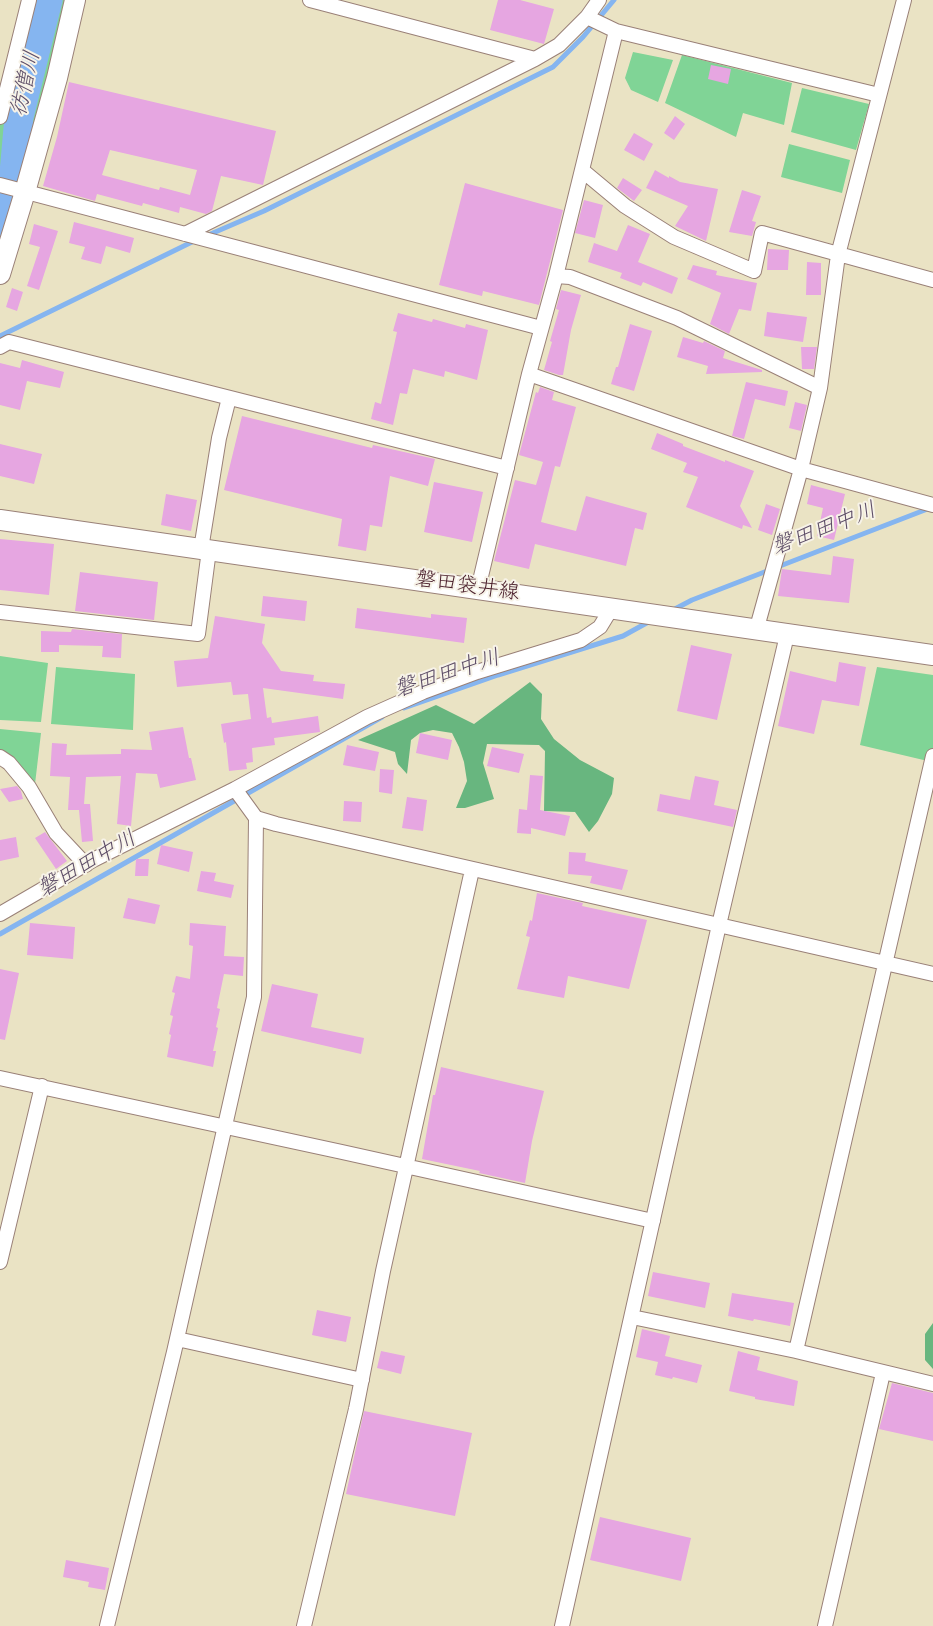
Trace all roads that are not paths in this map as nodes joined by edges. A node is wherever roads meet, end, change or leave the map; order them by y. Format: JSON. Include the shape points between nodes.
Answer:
{"nodes":[{"id":1,"x":29,"y":0,"type":"edge"},
{"id":2,"x":75,"y":0,"type":"edge"},
{"id":3,"x":310,"y":0,"type":"edge"},
{"id":4,"x":599,"y":0,"type":"edge"},
{"id":5,"x":904,"y":0,"type":"edge"},
{"id":6,"x":587,"y":17,"type":"junction"},
{"id":7,"x":616,"y":31,"type":"junction"},
{"id":8,"x":536,"y":59,"type":"junction"},
{"id":9,"x":879,"y":95,"type":"junction"},
{"id":10,"x":0,"y":117,"type":"edge"},
{"id":11,"x":583,"y":171,"type":"junction"},
{"id":12,"x":0,"y":185,"type":"edge"},
{"id":13,"x":25,"y":192,"type":"junction"},
{"id":14,"x":185,"y":234,"type":"junction"},
{"id":15,"x":838,"y":255,"type":"junction"},
{"id":16,"x":0,"y":274,"type":"edge"},
{"id":17,"x":556,"y":276,"type":"junction"},
{"id":18,"x":933,"y":280,"type":"edge"},
{"id":19,"x":541,"y":328,"type":"junction"},
{"id":20,"x":0,"y":347,"type":"edge"},
{"id":21,"x":529,"y":374,"type":"junction"},
{"id":22,"x":820,"y":388,"type":"junction"},
{"id":23,"x":229,"y":398,"type":"junction"},
{"id":24,"x":506,"y":468,"type":"junction"},
{"id":25,"x":802,"y":469,"type":"junction"},
{"id":26,"x":929,"y":501,"type":"edge"},
{"id":27,"x":0,"y":520,"type":"edge"},
{"id":28,"x":205,"y":550,"type":"junction"},
{"id":29,"x":478,"y":589,"type":"junction"},
{"id":30,"x":612,"y":609,"type":"junction"},
{"id":31,"x":0,"y":612,"type":"edge"},
{"id":32,"x":756,"y":631,"type":"junction"},
{"id":33,"x":787,"y":635,"type":"junction"},
{"id":34,"x":933,"y":656,"type":"edge"},
{"id":35,"x":933,"y":756,"type":"edge"},
{"id":36,"x":0,"y":757,"type":"edge"},
{"id":37,"x":235,"y":789,"type":"junction"},
{"id":38,"x":256,"y":818,"type":"junction"},
{"id":39,"x":86,"y":865,"type":"junction"},
{"id":40,"x":472,"y":870,"type":"junction"},
{"id":41,"x":0,"y":914,"type":"edge"},
{"id":42,"x":719,"y":925,"type":"junction"},
{"id":43,"x":886,"y":963,"type":"junction"},
{"id":44,"x":933,"y":974,"type":"edge"},
{"id":45,"x":0,"y":1078,"type":"edge"},
{"id":46,"x":42,"y":1086,"type":"junction"},
{"id":47,"x":226,"y":1126,"type":"junction"},
{"id":48,"x":406,"y":1166,"type":"junction"},
{"id":49,"x":653,"y":1221,"type":"junction"},
{"id":50,"x":0,"y":1262,"type":"edge"},
{"id":51,"x":632,"y":1318,"type":"junction"},
{"id":52,"x":177,"y":1339,"type":"junction"},
{"id":53,"x":796,"y":1351,"type":"junction"},
{"id":54,"x":883,"y":1373,"type":"junction"},
{"id":55,"x":362,"y":1380,"type":"junction"},
{"id":56,"x":933,"y":1384,"type":"edge"},
{"id":57,"x":107,"y":1626,"type":"edge"},
{"id":58,"x":304,"y":1626,"type":"edge"},
{"id":59,"x":562,"y":1626,"type":"edge"},
{"id":60,"x":825,"y":1626,"type":"edge"}],
"edges":[{"from":1,"to":10,"type":"street"},
{"from":2,"to":13,"type":"main road"},
{"from":3,"to":8,"type":"street"},
{"from":4,"to":6,"type":"street"},
{"from":5,"to":9,"type":"street"},
{"from":6,"to":7,"type":"street"},
{"from":6,"to":8,"type":"street","via":[[559,45]]},
{"from":7,"to":9,"type":"street"},
{"from":7,"to":11,"type":"street"},
{"from":8,"to":14,"type":"street"},
{"from":9,"to":15,"type":"street"},
{"from":11,"to":15,"type":"street","via":[[625,206],[674,237],[754,271],[762,234]]},
{"from":11,"to":17,"type":"street"},
{"from":12,"to":13,"type":"street"},
{"from":13,"to":14,"type":"street"},
{"from":13,"to":16,"type":"main road"},
{"from":14,"to":19,"type":"street"},
{"from":15,"to":18,"type":"street"},
{"from":15,"to":22,"type":"street"},
{"from":17,"to":19,"type":"street"},
{"from":17,"to":22,"type":"street","via":[[570,277],[677,318]]},
{"from":19,"to":21,"type":"street"},
{"from":20,"to":23,"type":"street","via":[[9,342]]},
{"from":21,"to":24,"type":"street"},
{"from":21,"to":25,"type":"street"},
{"from":22,"to":25,"type":"street"},
{"from":23,"to":24,"type":"street"},
{"from":23,"to":28,"type":"street","via":[[219,438]]},
{"from":24,"to":29,"type":"street"},
{"from":25,"to":26,"type":"street"},
{"from":25,"to":32,"type":"street"},
{"from":27,"to":28,"type":"main road","name":"磐田袋井線"},
{"from":28,"to":29,"type":"main road","name":"磐田袋井線"},
{"from":28,"to":31,"type":"street","via":[[198,634]]},
{"from":29,"to":30,"type":"main road","name":"磐田袋井線"},
{"from":30,"to":32,"type":"main road","name":"磐田袋井線"},
{"from":30,"to":37,"type":"street","via":[[600,627],[580,640],[423,692],[367,717]]},
{"from":32,"to":33,"type":"main road","name":"磐田袋井線"},
{"from":33,"to":34,"type":"main road","name":"磐田袋井線"},
{"from":33,"to":42,"type":"street"},
{"from":35,"to":43,"type":"street"},
{"from":36,"to":39,"type":"street","via":[[29,787],[56,833]]},
{"from":37,"to":38,"type":"street"},
{"from":37,"to":39,"type":"street"},
{"from":38,"to":40,"type":"street"},
{"from":38,"to":47,"type":"street","via":[[254,997]]},
{"from":39,"to":41,"type":"street"},
{"from":40,"to":42,"type":"street"},
{"from":40,"to":48,"type":"street"},
{"from":42,"to":43,"type":"street"},
{"from":42,"to":49,"type":"street"},
{"from":43,"to":44,"type":"street"},
{"from":43,"to":53,"type":"street"},
{"from":45,"to":46,"type":"street"},
{"from":46,"to":47,"type":"street"},
{"from":46,"to":50,"type":"street"},
{"from":47,"to":48,"type":"street"},
{"from":47,"to":52,"type":"street"},
{"from":48,"to":49,"type":"street"},
{"from":48,"to":55,"type":"street"},
{"from":49,"to":51,"type":"street"},
{"from":51,"to":53,"type":"street"},
{"from":51,"to":59,"type":"street"},
{"from":52,"to":55,"type":"street"},
{"from":52,"to":57,"type":"street"},
{"from":53,"to":54,"type":"street"},
{"from":54,"to":56,"type":"street"},
{"from":54,"to":60,"type":"street"},
{"from":55,"to":58,"type":"street"}]}
